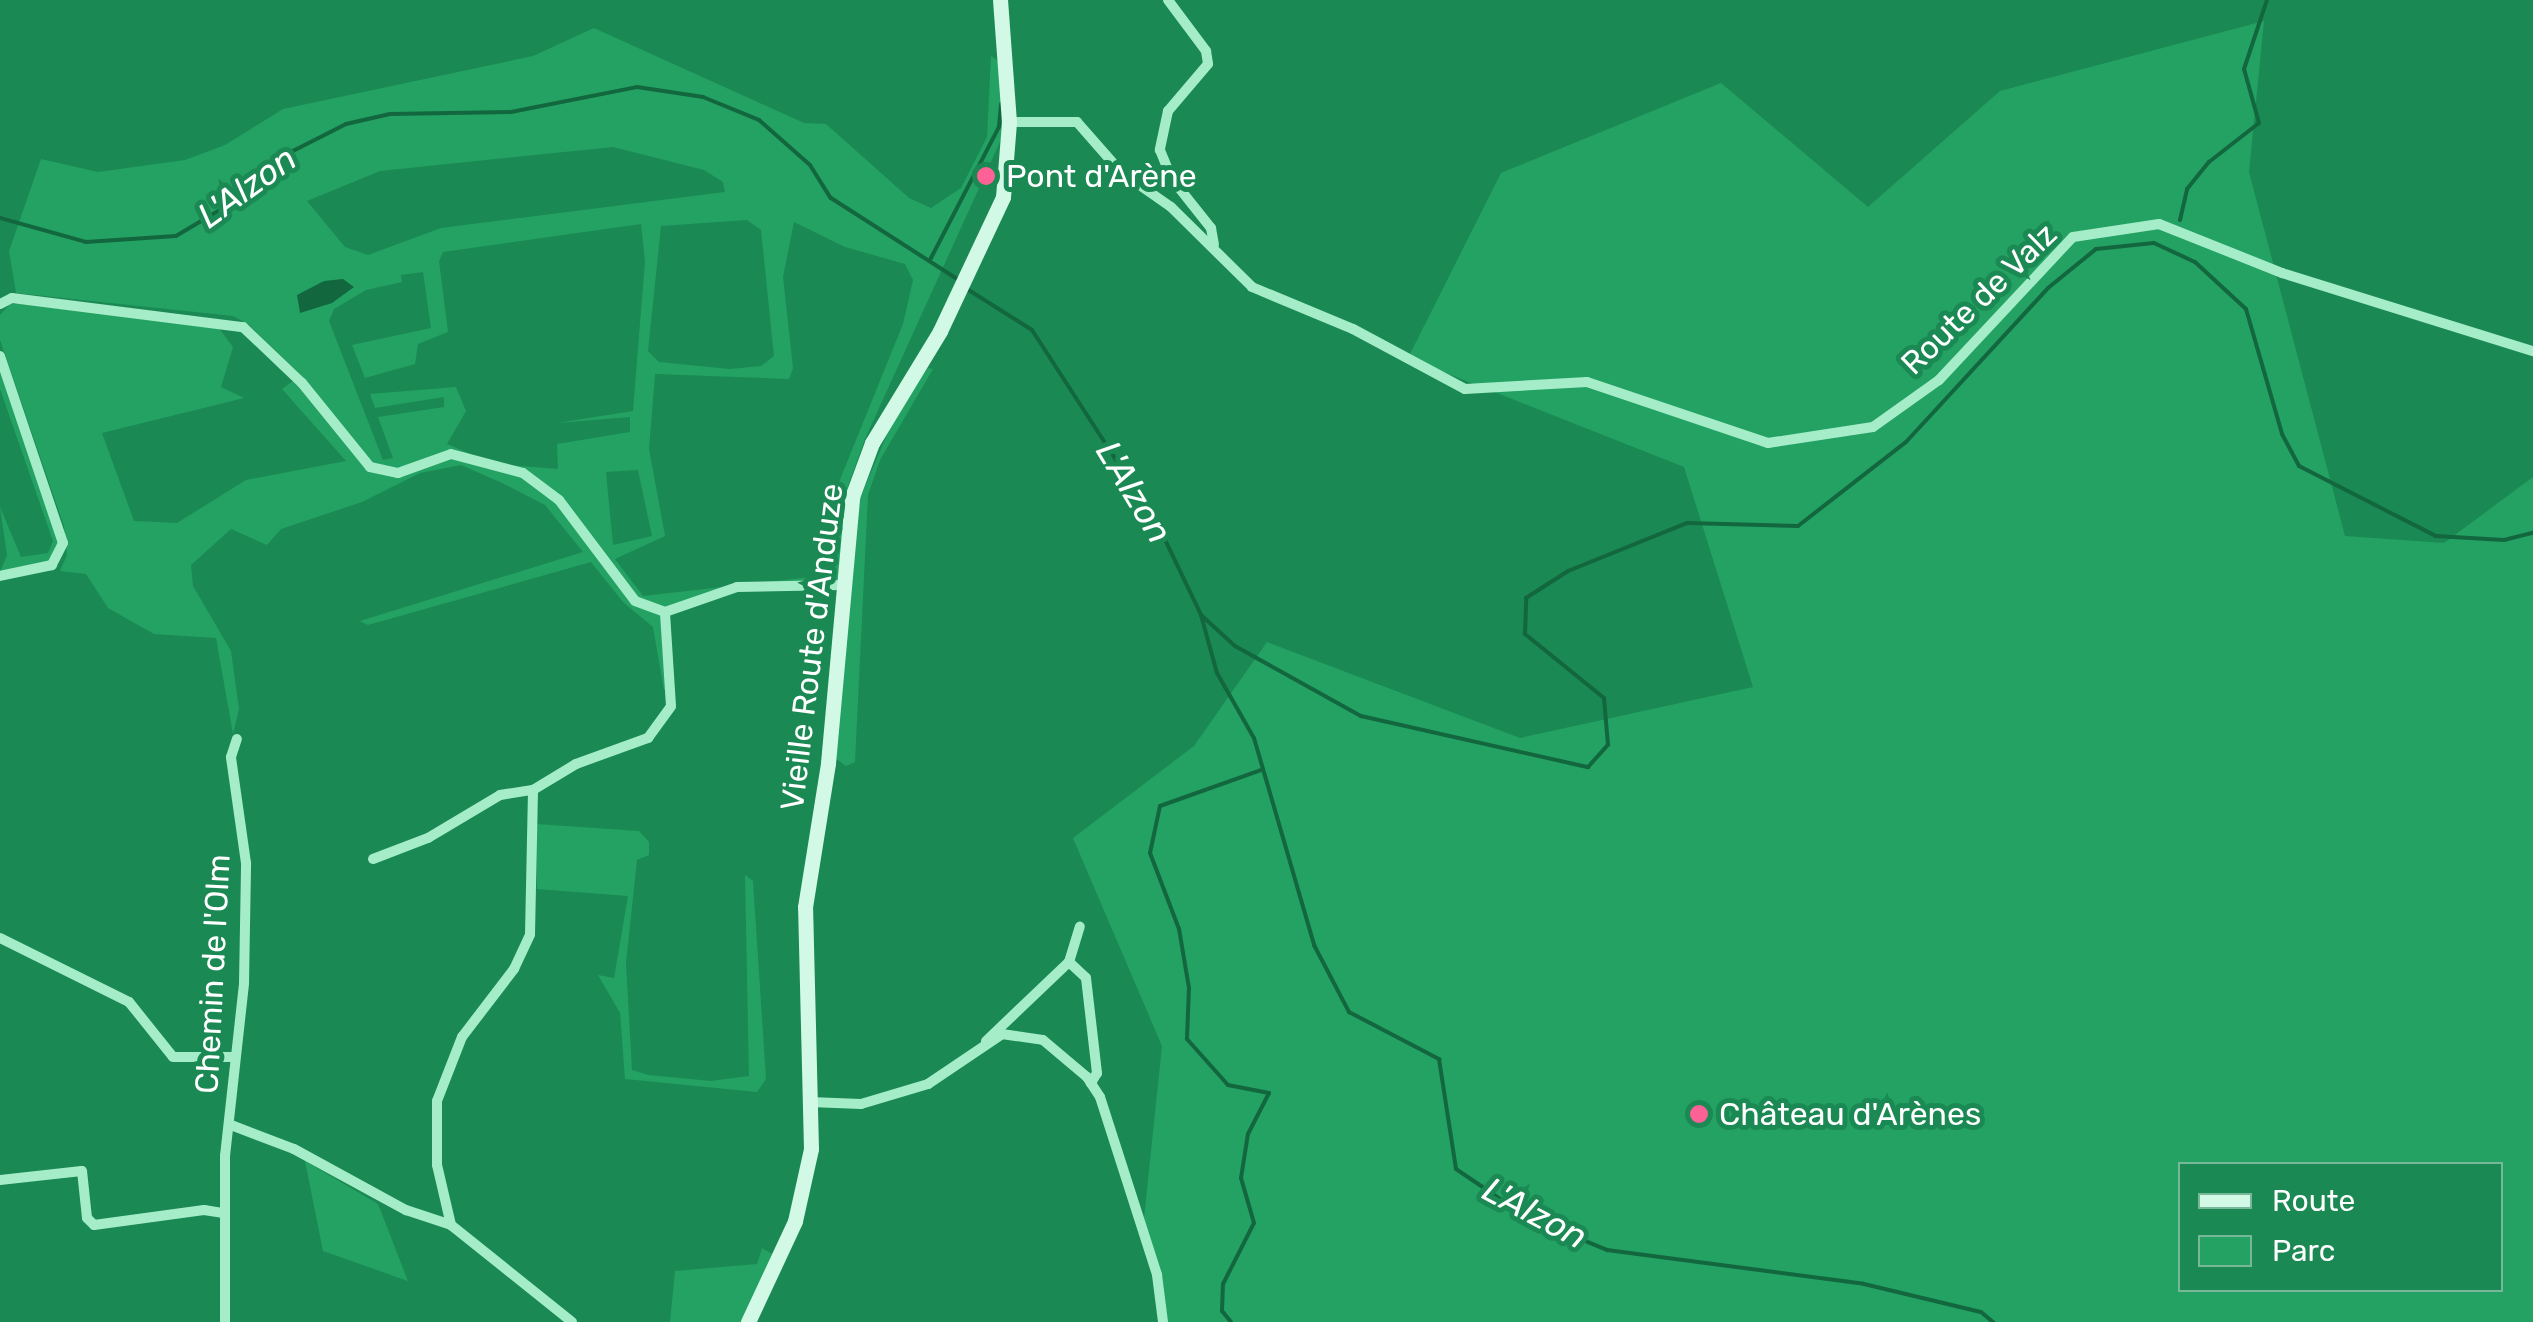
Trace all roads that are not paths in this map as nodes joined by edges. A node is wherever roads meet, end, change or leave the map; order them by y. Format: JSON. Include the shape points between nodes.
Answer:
{"nodes":[{"id":1,"x":1000,"y":0,"type":"edge"},
{"id":2,"x":1168,"y":0,"type":"edge"},
{"id":3,"x":1009,"y":122,"type":"junction"},
{"id":4,"x":1214,"y":246,"type":"junction"},
{"id":5,"x":0,"y":304,"type":"edge"},
{"id":6,"x":2533,"y":351,"type":"edge"},
{"id":7,"x":0,"y":356,"type":"edge"},
{"id":8,"x":0,"y":576,"type":"edge"},
{"id":9,"x":842,"y":585,"type":"junction"},
{"id":10,"x":665,"y":612,"type":"junction"},
{"id":11,"x":237,"y":739,"type":"dead end"},
{"id":12,"x":533,"y":790,"type":"junction"},
{"id":13,"x":373,"y":859,"type":"dead end"},
{"id":14,"x":1080,"y":927,"type":"dead end"},
{"id":15,"x":0,"y":938,"type":"edge"},
{"id":16,"x":1069,"y":962,"type":"junction"},
{"id":17,"x":986,"y":1042,"type":"junction"},
{"id":18,"x":234,"y":1057,"type":"junction"},
{"id":19,"x":1091,"y":1083,"type":"junction"},
{"id":20,"x":810,"y":1102,"type":"junction"},
{"id":21,"x":230,"y":1125,"type":"junction"},
{"id":22,"x":0,"y":1180,"type":"edge"},
{"id":23,"x":224,"y":1213,"type":"junction"},
{"id":24,"x":451,"y":1225,"type":"junction"},
{"id":25,"x":225,"y":1322,"type":"edge"},
{"id":26,"x":572,"y":1322,"type":"edge"},
{"id":27,"x":748,"y":1322,"type":"edge"},
{"id":28,"x":1163,"y":1322,"type":"edge"}],
"edges":[{"from":1,"to":3,"type":"street","name":"Vieille Route d'Anduze"},
{"from":2,"to":4,"type":"street","via":[[1206,50],[1208,64],[1168,112],[1160,150],[1172,179],[1211,228]]},
{"from":3,"to":4,"type":"street","name":"Route de Valz","via":[[1066,120],[1086,128],[1121,172]]},
{"from":3,"to":9,"type":"street","name":"Vieille Route d'Anduze","via":[[1008,162],[994,221],[940,331],[872,443],[852,497]]},
{"from":4,"to":6,"type":"street","name":"Route de Valz","via":[[1269,298],[1354,330],[1465,390],[1587,382],[1768,443],[1873,427],[1940,380],[2072,237],[2158,224],[2282,273]]},
{"from":5,"to":10,"type":"street","via":[[12,298],[226,322],[264,342],[370,467],[398,473],[451,454],[523,473],[559,500],[635,600]]},
{"from":7,"to":8,"type":"street","via":[[62,544],[52,565]]},
{"from":9,"to":10,"type":"street","via":[[738,587]]},
{"from":9,"to":20,"type":"street","name":"Vieille Route d'Anduze","via":[[828,764],[805,906]]},
{"from":10,"to":12,"type":"street","via":[[672,694],[666,718],[639,742],[576,764]]},
{"from":11,"to":18,"type":"street","name":"Chemin de l'Olm","via":[[230,757],[246,863],[244,982]]},
{"from":12,"to":13,"type":"street","via":[[500,795],[428,838]]},
{"from":12,"to":24,"type":"street","via":[[530,934],[514,969],[462,1037],[437,1101],[437,1165]]},
{"from":14,"to":16,"type":"street"},
{"from":15,"to":18,"type":"street","via":[[129,1002],[173,1058]]},
{"from":16,"to":17,"type":"street"},
{"from":16,"to":19,"type":"street","via":[[1086,978],[1096,1073]]},
{"from":17,"to":19,"type":"street","via":[[1024,1033],[1043,1040]]},
{"from":17,"to":20,"type":"street","via":[[914,1089],[861,1104]]},
{"from":18,"to":21,"type":"street","name":"Chemin de l'Olm"},
{"from":19,"to":28,"type":"street","via":[[1157,1275]]},
{"from":20,"to":27,"type":"street","name":"Vieille Route d'Anduze","via":[[806,1186]]},
{"from":21,"to":23,"type":"street","name":"Chemin de l'Olm"},
{"from":21,"to":24,"type":"street"},
{"from":22,"to":23,"type":"street","via":[[80,1170],[94,1226]]},
{"from":23,"to":25,"type":"street","name":"Chemin de l'Olm"},
{"from":24,"to":26,"type":"street"}]}
